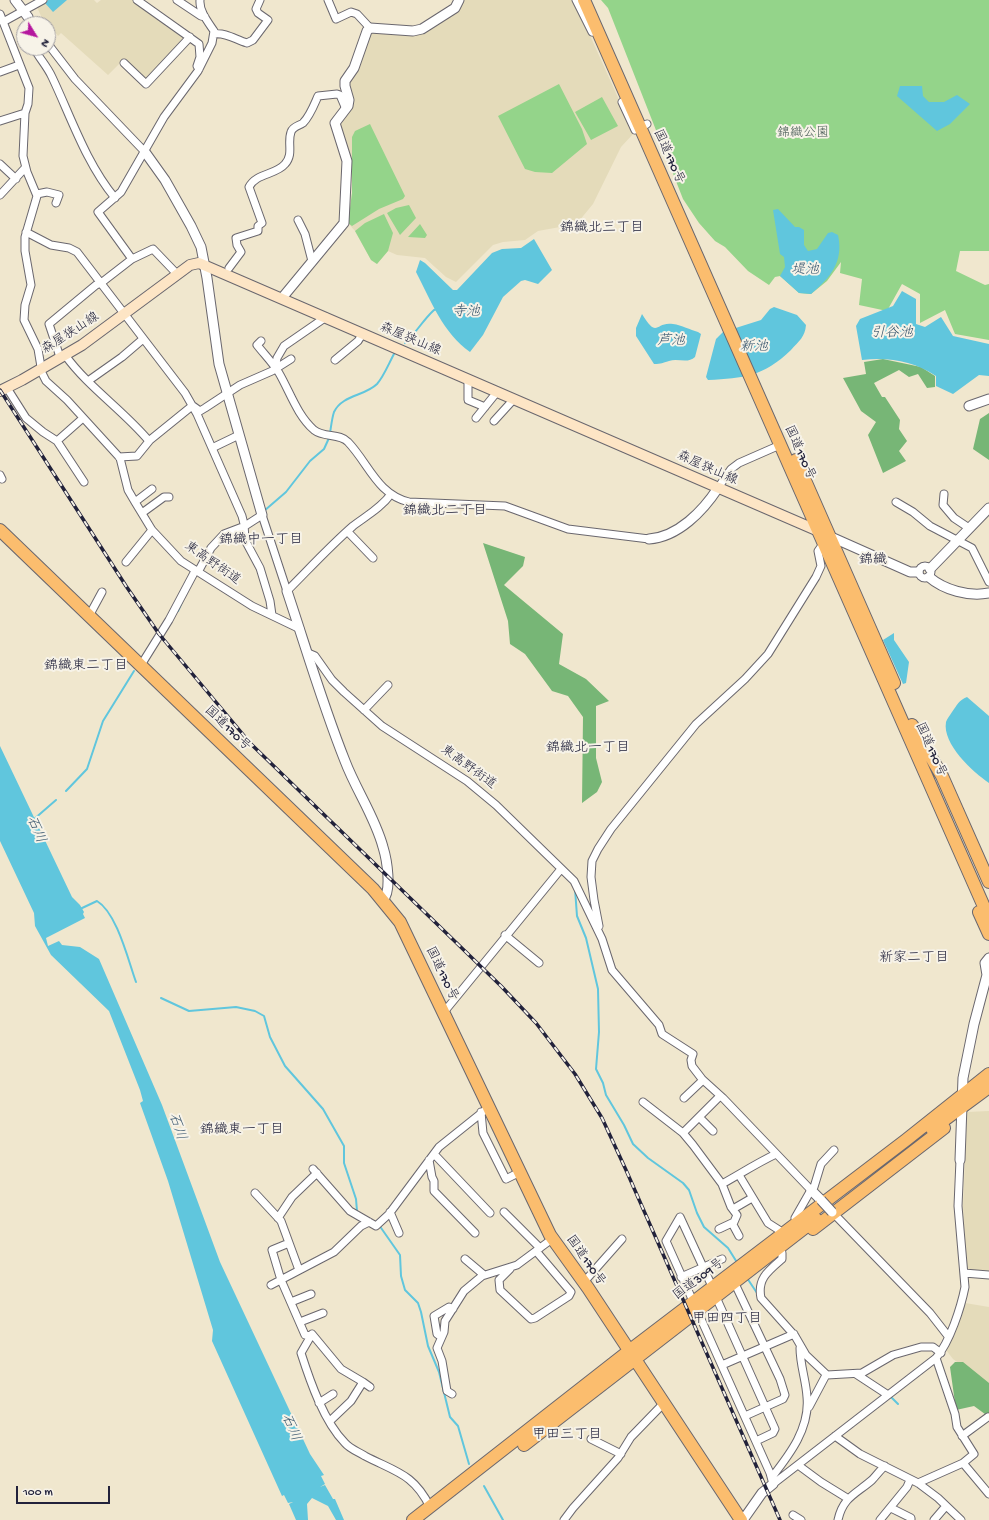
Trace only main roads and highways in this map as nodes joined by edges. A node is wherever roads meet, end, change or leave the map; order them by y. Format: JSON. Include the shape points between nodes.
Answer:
{"nodes":[{"id":1,"x":584,"y":0,"type":"edge"},
{"id":2,"x":592,"y":0,"type":"edge"},
{"id":3,"x":641,"y":127,"type":"junction"},
{"id":4,"x":755,"y":378,"type":"junction"},
{"id":5,"x":4,"y":390,"type":"edge"},
{"id":6,"x":0,"y":530,"type":"edge"},
{"id":7,"x":818,"y":531,"type":"junction"},
{"id":8,"x":826,"y":540,"type":"junction"},
{"id":9,"x":912,"y":725,"type":"junction"},
{"id":10,"x":912,"y":744,"type":"junction"},
{"id":11,"x":989,"y":882,"type":"edge"},
{"id":12,"x":989,"y":899,"type":"edge"},
{"id":13,"x":989,"y":918,"type":"edge"},
{"id":14,"x":989,"y":934,"type":"edge"},
{"id":15,"x":989,"y":1074,"type":"edge"},
{"id":16,"x":989,"y":1087,"type":"edge"},
{"id":17,"x":962,"y":1107,"type":"junction"},
{"id":18,"x":943,"y":1111,"type":"junction"},
{"id":19,"x":716,"y":1297,"type":"junction"},
{"id":20,"x":694,"y":1303,"type":"junction"},
{"id":21,"x":632,"y":1356,"type":"junction"},
{"id":22,"x":428,"y":1514,"type":"edge"},
{"id":23,"x":413,"y":1520,"type":"edge"},
{"id":24,"x":742,"y":1520,"type":"edge"}],
"edges":[{"from":1,"to":3,"type":"highway","name":"国道170号"},
{"from":2,"to":3,"type":"highway","name":"国道170号"},
{"from":3,"to":4,"type":"highway","name":"国道170号"},
{"from":4,"to":7,"type":"highway","name":"国道170号","via":[[780,445]]},
{"from":4,"to":8,"type":"highway","name":"国道170号"},
{"from":5,"to":7,"type":"main road","name":"森屋狭山線","via":[[92,338],[196,262]]},
{"from":6,"to":21,"type":"highway","name":"国道170号","via":[[382,900],[400,922],[444,1012],[485,1110],[520,1172],[552,1239],[584,1282]]},
{"from":7,"to":8,"type":"highway","name":"国道170号"},
{"from":8,"to":9,"type":"highway","name":"国道170号"},
{"from":8,"to":10,"type":"highway","name":"国道170号"},
{"from":9,"to":11,"type":"highway","via":[[942,776]]},
{"from":9,"to":12,"type":"highway","name":"国道170号"},
{"from":10,"to":13,"type":"highway","name":"国道170号"},
{"from":10,"to":14,"type":"highway","via":[[914,762],[922,783]]},
{"from":15,"to":18,"type":"highway","name":"国道309号"},
{"from":16,"to":17,"type":"highway","name":"国道309号"},
{"from":17,"to":19,"type":"highway","name":"国道309号"},
{"from":17,"to":19,"type":"highway","via":[[949,1123],[834,1214],[732,1292]]},
{"from":18,"to":20,"type":"highway","name":"国道309号"},
{"from":18,"to":20,"type":"highway","via":[[934,1111],[817,1196],[795,1218],[710,1282]]},
{"from":19,"to":20,"type":"highway","name":"国道309号"},
{"from":20,"to":21,"type":"highway","name":"国道309号"},
{"from":20,"to":21,"type":"highway","name":"国道309号","via":[[671,1319]]},
{"from":21,"to":22,"type":"highway","name":"国道309号"},
{"from":21,"to":24,"type":"highway","name":"国道170号"},
{"from":22,"to":23,"type":"highway","name":"国道309号"}]}
